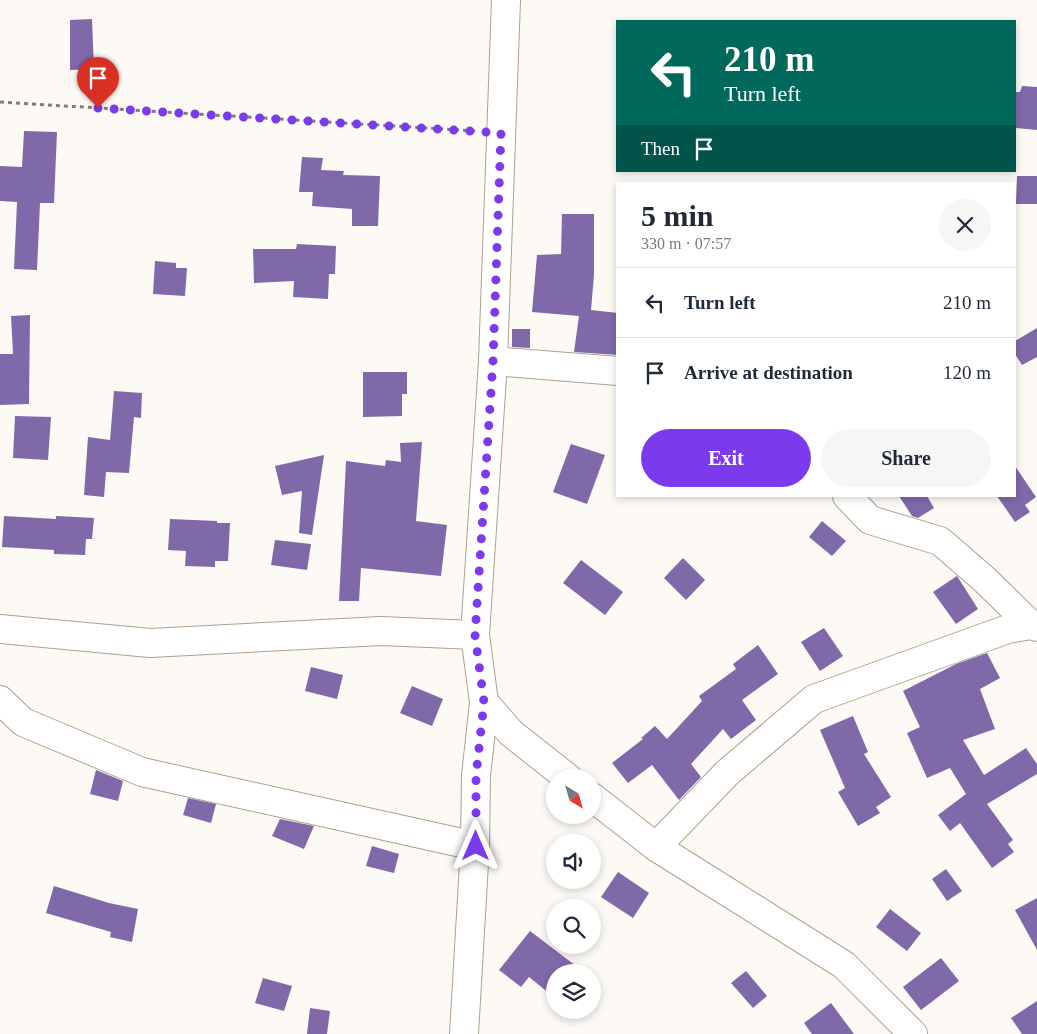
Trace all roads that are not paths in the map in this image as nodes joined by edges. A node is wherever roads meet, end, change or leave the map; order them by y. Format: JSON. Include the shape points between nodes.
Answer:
{"nodes":[{"id":1,"x":506,"y":0,"type":"edge"},
{"id":2,"x":493,"y":361,"type":"junction"},
{"id":3,"x":616,"y":372,"type":"edge"},
{"id":4,"x":848,"y":497,"type":"edge"},
{"id":5,"x":1034,"y":626,"type":"edge"},
{"id":6,"x":0,"y":629,"type":"edge"},
{"id":7,"x":475,"y":635,"type":"junction"},
{"id":8,"x":0,"y":700,"type":"edge"},
{"id":9,"x":484,"y":702,"type":"junction"},
{"id":10,"x":557,"y":769,"type":"edge"},
{"id":11,"x":601,"y":804,"type":"edge"},
{"id":12,"x":476,"y":846,"type":"junction"},
{"id":13,"x":656,"y":847,"type":"junction"},
{"id":14,"x":464,"y":1034,"type":"edge"},
{"id":15,"x":913,"y":1034,"type":"edge"}],
"edges":[{"from":1,"to":2,"type":"street"},
{"from":2,"to":3,"type":"street"},
{"from":2,"to":7,"type":"street"},
{"from":4,"to":5,"type":"street","via":[[870,520],[940,541]]},
{"from":5,"to":13,"type":"street","via":[[1008,630],[814,699],[727,773]]},
{"from":6,"to":7,"type":"street","via":[[150,643],[381,631]]},
{"from":7,"to":9,"type":"street"},
{"from":8,"to":12,"type":"street","via":[[23,722],[142,772]]},
{"from":9,"to":10,"type":"street","via":[[511,733]]},
{"from":9,"to":12,"type":"street","via":[[476,776]]},
{"from":11,"to":13,"type":"street"},
{"from":12,"to":14,"type":"street"},
{"from":13,"to":15,"type":"street","via":[[844,966]]}]}
